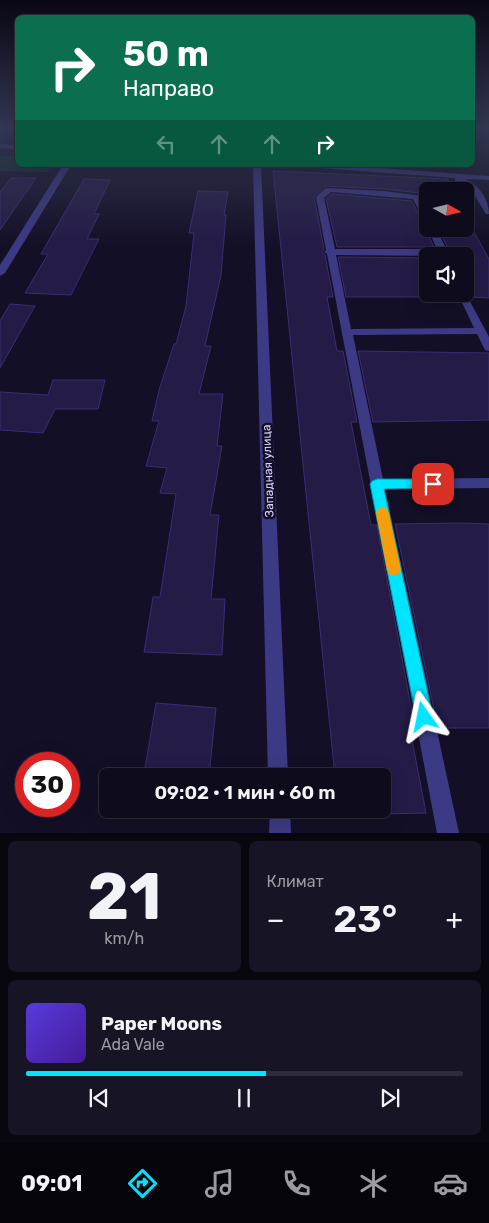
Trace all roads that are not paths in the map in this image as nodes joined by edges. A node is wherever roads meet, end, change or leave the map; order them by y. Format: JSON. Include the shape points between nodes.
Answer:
{"nodes":[{"id":1,"x":65,"y":168,"type":"edge"},
{"id":2,"x":257,"y":168,"type":"edge"},
{"id":3,"x":386,"y":168,"type":"edge"},
{"id":4,"x":418,"y":169,"type":"edge"},
{"id":5,"x":489,"y":178,"type":"edge"},
{"id":6,"x":419,"y":204,"type":"edge"},
{"id":7,"x":489,"y":212,"type":"edge"},
{"id":8,"x":329,"y":252,"type":"junction"},
{"id":9,"x":419,"y":254,"type":"edge"},
{"id":10,"x":0,"y":273,"type":"edge"},
{"id":11,"x":467,"y":302,"type":"edge"},
{"id":12,"x":481,"y":331,"type":"junction"},
{"id":13,"x":346,"y":332,"type":"junction"},
{"id":14,"x":489,"y":348,"type":"edge"},
{"id":15,"x":489,"y":483,"type":"edge"},
{"id":16,"x":377,"y":484,"type":"junction"},
{"id":17,"x":278,"y":768,"type":"edge"},
{"id":18,"x":280,"y":818,"type":"edge"},
{"id":19,"x":280,"y":833,"type":"edge"},
{"id":20,"x":448,"y":833,"type":"edge"}],
"edges":[{"from":1,"to":10,"type":"street"},
{"from":2,"to":17,"type":"street","name":"Западная улица"},
{"from":3,"to":4,"type":"street"},
{"from":4,"to":5,"type":"street"},
{"from":4,"to":7,"type":"street","via":[[465,180],[474,187]]},
{"from":6,"to":8,"type":"street","via":[[416,198],[384,193],[329,190],[320,197]]},
{"from":8,"to":9,"type":"street"},
{"from":8,"to":13,"type":"street"},
{"from":11,"to":12,"type":"street"},
{"from":12,"to":13,"type":"street"},
{"from":12,"to":14,"type":"street"},
{"from":13,"to":16,"type":"street"},
{"from":15,"to":16,"type":"street"},
{"from":16,"to":20,"type":"street"},
{"from":18,"to":19,"type":"street"}]}
